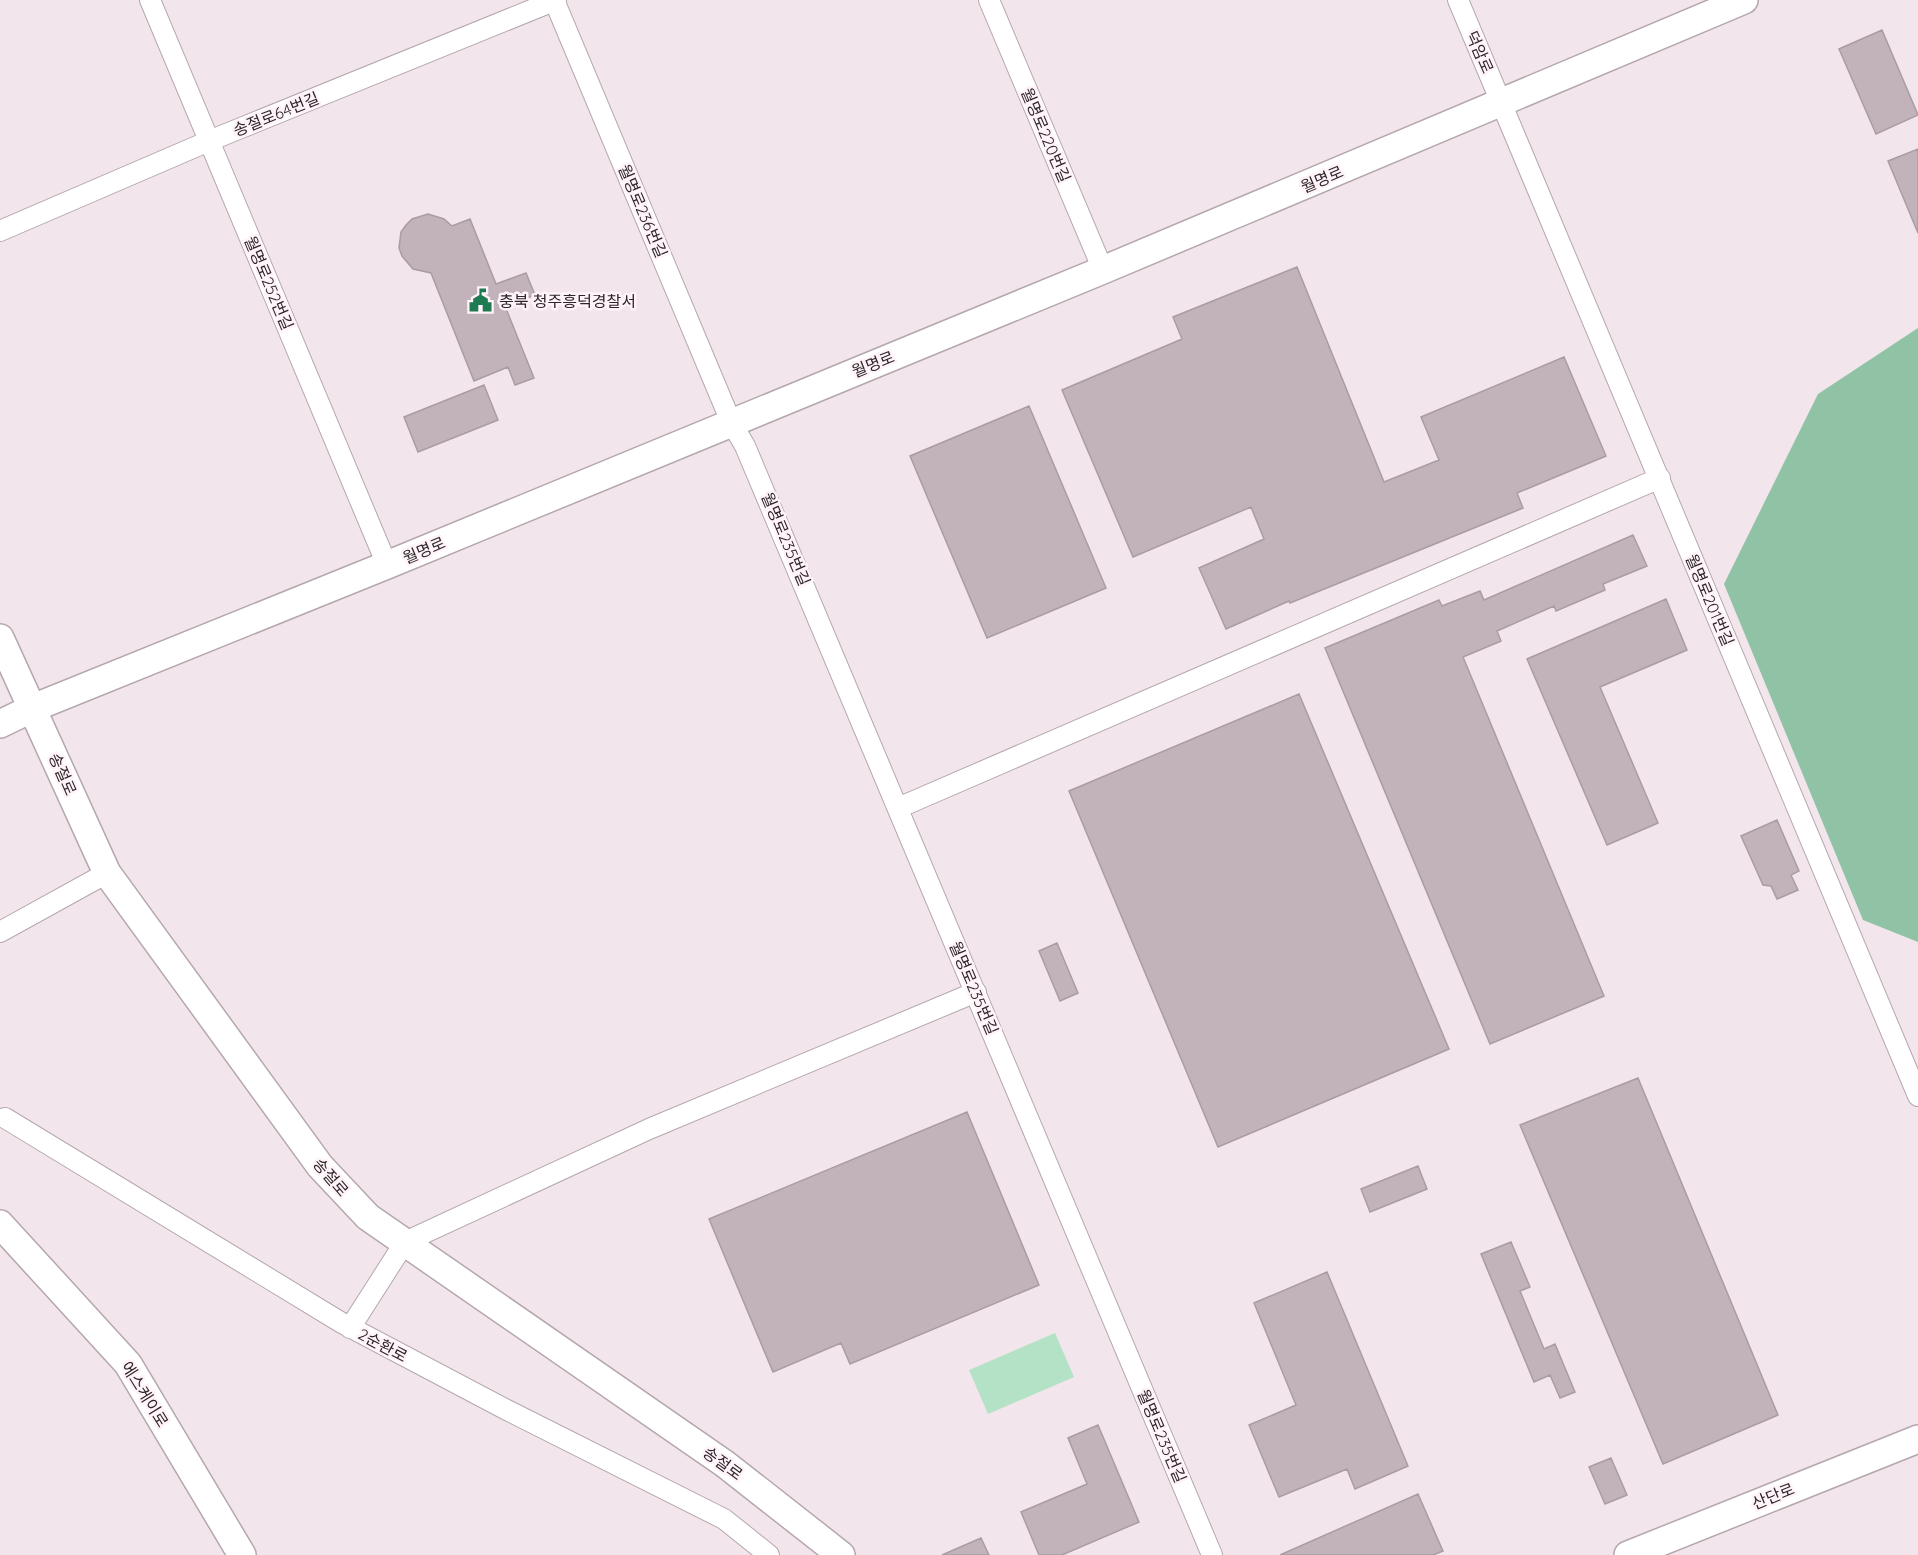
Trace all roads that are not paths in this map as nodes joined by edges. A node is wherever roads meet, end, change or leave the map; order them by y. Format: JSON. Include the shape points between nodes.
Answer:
{"nodes":[{"id":1,"x":150,"y":0,"type":"edge"},
{"id":2,"x":555,"y":0,"type":"edge"},
{"id":3,"x":989,"y":0,"type":"edge"},
{"id":4,"x":1458,"y":0,"type":"edge"},
{"id":5,"x":1744,"y":0,"type":"edge"},
{"id":6,"x":1503,"y":103,"type":"junction"},
{"id":7,"x":209,"y":141,"type":"junction"},
{"id":8,"x":0,"y":231,"type":"edge"},
{"id":9,"x":1103,"y":270,"type":"junction"},
{"id":10,"x":731,"y":422,"type":"junction"},
{"id":11,"x":1660,"y":478,"type":"junction"},
{"id":12,"x":387,"y":565,"type":"junction"},
{"id":13,"x":0,"y":638,"type":"edge"},
{"id":14,"x":33,"y":708,"type":"junction"},
{"id":15,"x":0,"y":724,"type":"edge"},
{"id":16,"x":898,"y":808,"type":"junction"},
{"id":17,"x":107,"y":873,"type":"junction"},
{"id":18,"x":0,"y":932,"type":"edge"},
{"id":19,"x":976,"y":992,"type":"junction"},
{"id":20,"x":1918,"y":1096,"type":"edge"},
{"id":21,"x":5,"y":1118,"type":"dead end"},
{"id":22,"x":0,"y":1224,"type":"edge"},
{"id":23,"x":405,"y":1242,"type":"junction"},
{"id":24,"x":350,"y":1328,"type":"junction"},
{"id":25,"x":1918,"y":1439,"type":"edge"},
{"id":26,"x":242,"y":1555,"type":"edge"},
{"id":27,"x":769,"y":1555,"type":"edge"},
{"id":28,"x":842,"y":1555,"type":"edge"},
{"id":29,"x":1212,"y":1555,"type":"edge"},
{"id":30,"x":1628,"y":1555,"type":"edge"}],
"edges":[{"from":1,"to":7,"type":"street","name":"월명로252번길"},
{"from":2,"to":7,"type":"street","name":"송절로64번길"},
{"from":2,"to":10,"type":"street","name":"월명로236번길"},
{"from":3,"to":9,"type":"street","name":"월명로220번길"},
{"from":4,"to":6,"type":"street","name":"덕암로"},
{"from":5,"to":6,"type":"street","name":"월명로"},
{"from":6,"to":9,"type":"street","name":"월명로"},
{"from":6,"to":11,"type":"street","name":"월명로201번길"},
{"from":7,"to":8,"type":"street","name":"송절로64번길"},
{"from":7,"to":12,"type":"street","name":"월명로252번길"},
{"from":9,"to":10,"type":"street","name":"월명로"},
{"from":10,"to":12,"type":"street","name":"월명로"},
{"from":10,"to":16,"type":"street","name":"월명로235번길","via":[[745,446]]},
{"from":11,"to":16,"type":"street"},
{"from":11,"to":20,"type":"street","name":"월명로201번길"},
{"from":12,"to":14,"type":"street","name":"월명로"},
{"from":13,"to":14,"type":"street","name":"송절로"},
{"from":14,"to":15,"type":"street","name":"월명로"},
{"from":14,"to":17,"type":"street","name":"송절로"},
{"from":16,"to":19,"type":"street","name":"월명로235번길"},
{"from":17,"to":18,"type":"street"},
{"from":17,"to":23,"type":"street","name":"송절로","via":[[320,1166],[368,1217]]},
{"from":19,"to":23,"type":"street","via":[[649,1129]]},
{"from":19,"to":29,"type":"street","name":"월명로235번길"},
{"from":21,"to":24,"type":"street","name":"2순환로"},
{"from":22,"to":26,"type":"street","name":"에스케이로","via":[[128,1364]]},
{"from":23,"to":24,"type":"street"},
{"from":23,"to":28,"type":"street","name":"송절로","via":[[725,1464]]},
{"from":24,"to":27,"type":"street","name":"2순환로","via":[[724,1519]]},
{"from":25,"to":30,"type":"street","name":"산단로"}]}
